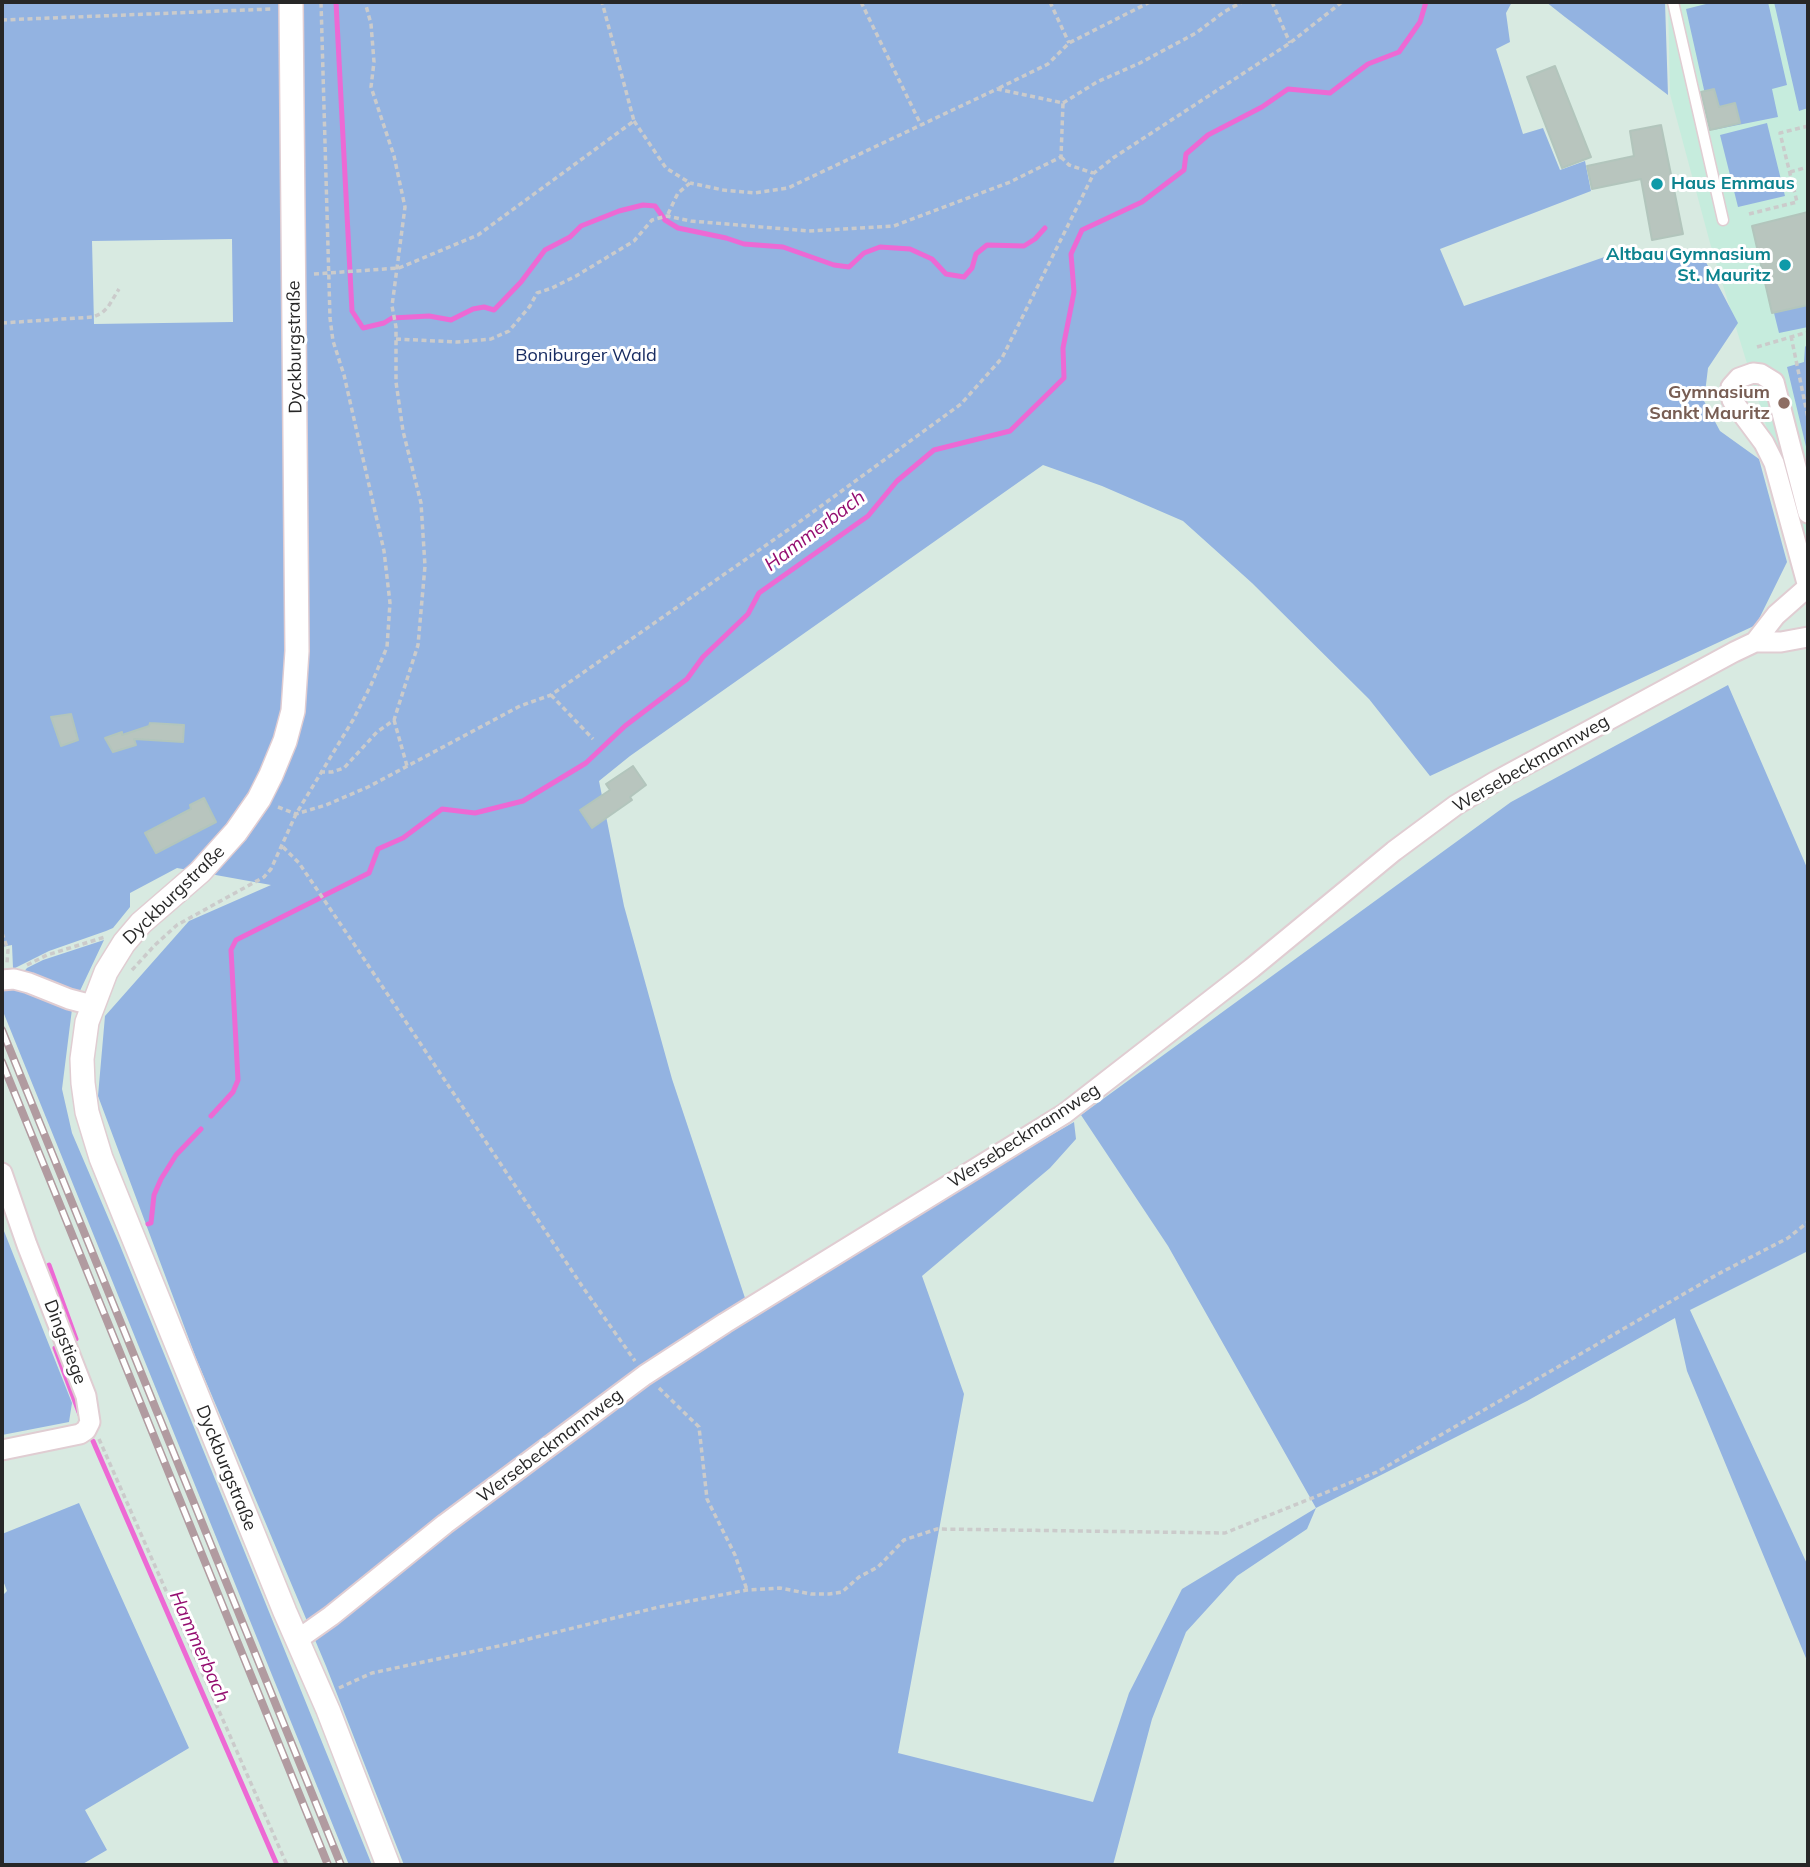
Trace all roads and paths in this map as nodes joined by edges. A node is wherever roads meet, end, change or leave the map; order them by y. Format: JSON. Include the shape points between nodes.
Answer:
{"nodes":[{"id":1,"x":321,"y":2,"type":"edge"},
{"id":2,"x":365,"y":2,"type":"edge"},
{"id":3,"x":602,"y":2,"type":"edge"},
{"id":4,"x":862,"y":2,"type":"edge"},
{"id":5,"x":1051,"y":2,"type":"edge"},
{"id":6,"x":1150,"y":2,"type":"edge"},
{"id":7,"x":1242,"y":2,"type":"edge"},
{"id":8,"x":1272,"y":2,"type":"edge"},
{"id":9,"x":1342,"y":2,"type":"edge"},
{"id":10,"x":1673,"y":2,"type":"edge"},
{"id":11,"x":282,"y":5,"type":"edge"},
{"id":12,"x":2,"y":20,"type":"edge"},
{"id":13,"x":1069,"y":43,"type":"junction"},
{"id":14,"x":1290,"y":43,"type":"junction"},
{"id":15,"x":997,"y":89,"type":"junction"},
{"id":16,"x":1063,"y":103,"type":"junction"},
{"id":17,"x":634,"y":121,"type":"junction"},
{"id":18,"x":921,"y":125,"type":"junction"},
{"id":19,"x":1808,"y":126,"type":"edge"},
{"id":20,"x":1061,"y":157,"type":"junction"},
{"id":21,"x":1808,"y":167,"type":"edge"},
{"id":22,"x":1790,"y":172,"type":"junction"},
{"id":23,"x":1094,"y":173,"type":"junction"},
{"id":24,"x":690,"y":183,"type":"junction"},
{"id":25,"x":1749,"y":214,"type":"dead end"},
{"id":26,"x":667,"y":216,"type":"junction"},
{"id":27,"x":1723,"y":220,"type":"dead end"},
{"id":28,"x":399,"y":268,"type":"junction"},
{"id":29,"x":327,"y":274,"type":"junction"},
{"id":30,"x":120,"y":289,"type":"dead end"},
{"id":31,"x":2,"y":323,"type":"edge"},
{"id":32,"x":1808,"y":332,"type":"edge"},
{"id":33,"x":1791,"y":336,"type":"junction"},
{"id":34,"x":396,"y":340,"type":"junction"},
{"id":35,"x":1757,"y":347,"type":"dead end"},
{"id":36,"x":1808,"y":418,"type":"edge"},
{"id":37,"x":1808,"y":513,"type":"edge"},
{"id":38,"x":1808,"y":587,"type":"edge"},
{"id":39,"x":1808,"y":637,"type":"edge"},
{"id":40,"x":1755,"y":642,"type":"junction"},
{"id":41,"x":551,"y":695,"type":"junction"},
{"id":42,"x":394,"y":720,"type":"junction"},
{"id":43,"x":593,"y":739,"type":"dead end"},
{"id":44,"x":407,"y":766,"type":"junction"},
{"id":45,"x":320,"y":772,"type":"junction"},
{"id":46,"x":296,"y":814,"type":"junction"},
{"id":47,"x":283,"y":846,"type":"junction"},
{"id":48,"x":2,"y":933,"type":"edge"},
{"id":49,"x":114,"y":936,"type":"dead end"},
{"id":50,"x":129,"y":974,"type":"dead end"},
{"id":51,"x":7,"y":979,"type":"edge"},
{"id":52,"x":92,"y":1005,"type":"junction"},
{"id":53,"x":2,"y":1173,"type":"edge"},
{"id":54,"x":1808,"y":1222,"type":"edge"},
{"id":55,"x":645,"y":1375,"type":"junction"},
{"id":56,"x":89,"y":1422,"type":"junction"},
{"id":57,"x":2,"y":1450,"type":"edge"},
{"id":58,"x":747,"y":1590,"type":"junction"},
{"id":59,"x":297,"y":1640,"type":"junction"},
{"id":60,"x":336,"y":1690,"type":"dead end"},
{"id":61,"x":287,"y":1865,"type":"edge"},
{"id":62,"x":388,"y":1865,"type":"edge"}],
"edges":[{"from":1,"to":29,"type":"path"},
{"from":2,"to":28,"type":"path","via":[[374,62],[371,87],[405,207]]},
{"from":3,"to":17,"type":"path"},
{"from":4,"to":18,"type":"path"},
{"from":5,"to":13,"type":"path"},
{"from":6,"to":13,"type":"path"},
{"from":7,"to":16,"type":"path","via":[[1196,33]]},
{"from":8,"to":14,"type":"path"},
{"from":9,"to":14,"type":"path"},
{"from":10,"to":27,"type":"lane"},
{"from":11,"to":12,"type":"path"},
{"from":11,"to":52,"type":"street","name":"Dyckburgstraße","via":[[297,639],[293,711],[259,799],[220,852],[124,943]]},
{"from":13,"to":15,"type":"path","via":[[1048,64]]},
{"from":14,"to":23,"type":"path"},
{"from":15,"to":16,"type":"path"},
{"from":15,"to":18,"type":"path"},
{"from":16,"to":20,"type":"path"},
{"from":17,"to":24,"type":"path","via":[[666,169]]},
{"from":17,"to":28,"type":"path","via":[[478,235]]},
{"from":18,"to":24,"type":"path","via":[[788,188],[755,192]]},
{"from":19,"to":22,"type":"path","via":[[1780,133]]},
{"from":20,"to":23,"type":"path","via":[[1069,165]]},
{"from":20,"to":26,"type":"path","via":[[1010,182],[894,226],[809,231]]},
{"from":21,"to":22,"type":"path"},
{"from":22,"to":25,"type":"path","via":[[1797,202]]},
{"from":23,"to":41,"type":"path","via":[[1002,358],[961,404]]},
{"from":24,"to":26,"type":"path","via":[[678,193]]},
{"from":26,"to":34,"type":"path","via":[[652,220],[634,241],[576,276],[537,293],[509,331],[491,339]]},
{"from":28,"to":29,"type":"path"},
{"from":28,"to":34,"type":"path","via":[[392,306]]},
{"from":29,"to":45,"type":"path","via":[[333,341],[384,551],[390,603],[387,647],[379,667]]},
{"from":30,"to":31,"type":"path","via":[[108,307],[93,317]]},
{"from":32,"to":33,"type":"path"},
{"from":33,"to":35,"type":"path"},
{"from":33,"to":36,"type":"path"},
{"from":34,"to":42,"type":"path","via":[[396,382],[421,503],[425,566],[418,645]]},
{"from":37,"to":38,"type":"street","name":"Wersebeckmannweg","via":[[1774,382],[1762,374],[1739,378],[1731,387],[1732,400],[1774,463]]},
{"from":38,"to":40,"type":"street","name":"Wersebeckmannweg","via":[[1776,615]]},
{"from":39,"to":40,"type":"street","name":"Wersebeckmannweg"},
{"from":40,"to":55,"type":"street","name":"Wersebeckmannweg","via":[[1456,805],[1064,1114]]},
{"from":41,"to":43,"type":"path"},
{"from":41,"to":44,"type":"path","via":[[520,706]]},
{"from":42,"to":44,"type":"path"},
{"from":42,"to":45,"type":"path","via":[[344,768]]},
{"from":44,"to":46,"type":"path","via":[[368,788]]},
{"from":45,"to":46,"type":"path"},
{"from":46,"to":47,"type":"path"},
{"from":47,"to":50,"type":"path","via":[[264,877],[177,925]]},
{"from":47,"to":55,"type":"path","via":[[349,936]]},
{"from":48,"to":51,"type":"path","via":[[8,950]]},
{"from":49,"to":51,"type":"path","via":[[47,955]]},
{"from":51,"to":52,"type":"street"},
{"from":52,"to":59,"type":"street","name":"Dyckburgstraße","via":[[85,1034],[83,1083],[96,1144]]},
{"from":53,"to":56,"type":"street","name":"Dingstiege","via":[[86,1396]]},
{"from":54,"to":58,"type":"path","via":[[1788,1238],[1718,1273],[1377,1472],[1225,1533],[937,1529],[904,1540],[878,1567],[842,1592]]},
{"from":55,"to":58,"type":"path","via":[[699,1427],[707,1499]]},
{"from":55,"to":59,"type":"street","name":"Wersebeckmannweg"},
{"from":56,"to":57,"type":"street","via":[[80,1434]]},
{"from":56,"to":61,"type":"path"},
{"from":58,"to":60,"type":"path","via":[[372,1673]]},
{"from":59,"to":62,"type":"street","name":"Dyckburgstraße"}]}
